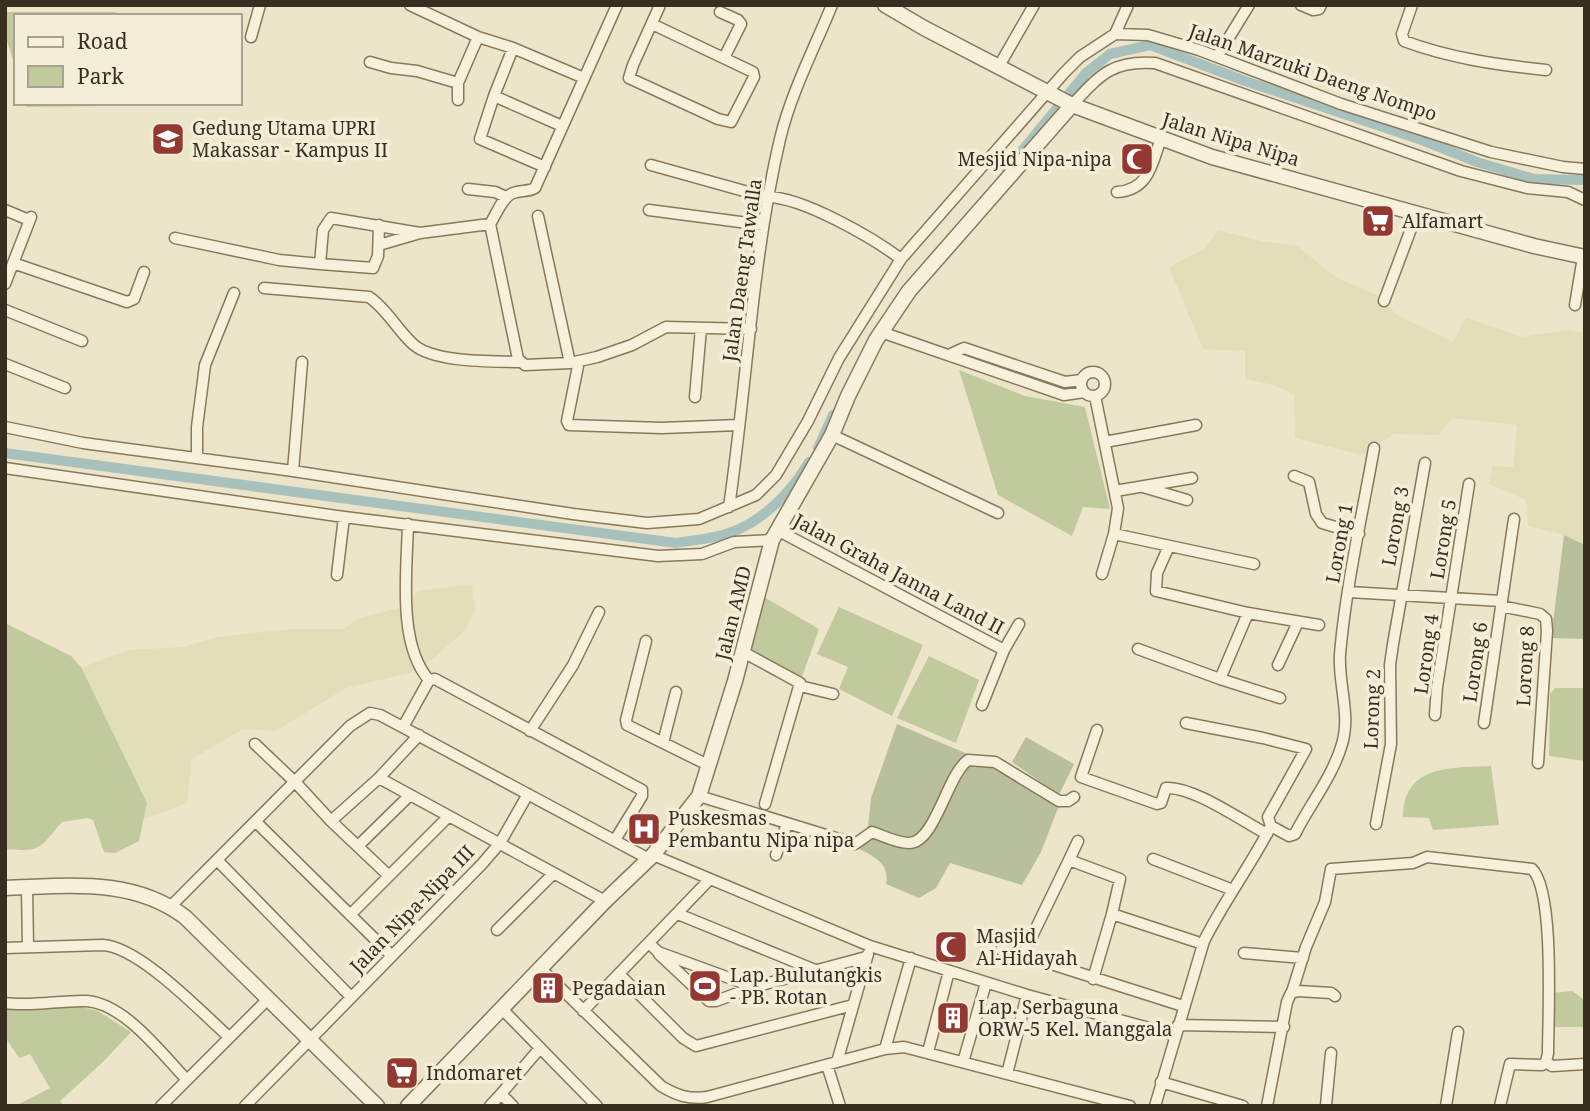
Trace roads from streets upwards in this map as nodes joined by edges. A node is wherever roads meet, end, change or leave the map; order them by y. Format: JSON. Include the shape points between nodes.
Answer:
{"nodes":[{"id":1,"x":260,"y":5,"type":"edge"},
{"id":2,"x":410,"y":5,"type":"edge"},
{"id":3,"x":617,"y":5,"type":"edge"},
{"id":4,"x":660,"y":5,"type":"edge"},
{"id":5,"x":832,"y":5,"type":"edge"},
{"id":6,"x":1034,"y":5,"type":"edge"},
{"id":7,"x":1128,"y":5,"type":"edge"},
{"id":8,"x":1248,"y":5,"type":"edge"},
{"id":9,"x":1301,"y":5,"type":"edge"},
{"id":10,"x":1321,"y":5,"type":"edge"},
{"id":11,"x":1412,"y":5,"type":"edge"},
{"id":12,"x":887,"y":6,"type":"edge"},
{"id":13,"x":720,"y":12,"type":"dead end"},
{"id":14,"x":652,"y":24,"type":"junction"},
{"id":15,"x":1115,"y":34,"type":"junction"},
{"id":16,"x":251,"y":37,"type":"dead end"},
{"id":17,"x":478,"y":37,"type":"junction"},
{"id":18,"x":513,"y":48,"type":"junction"},
{"id":19,"x":1217,"y":57,"type":"junction"},
{"id":20,"x":724,"y":58,"type":"junction"},
{"id":21,"x":370,"y":62,"type":"dead end"},
{"id":22,"x":999,"y":66,"type":"junction"},
{"id":23,"x":1546,"y":70,"type":"dead end"},
{"id":24,"x":584,"y":78,"type":"junction"},
{"id":25,"x":458,"y":83,"type":"junction"},
{"id":26,"x":1050,"y":92,"type":"junction"},
{"id":27,"x":494,"y":96,"type":"junction"},
{"id":28,"x":458,"y":100,"type":"dead end"},
{"id":29,"x":1070,"y":103,"type":"junction"},
{"id":30,"x":562,"y":126,"type":"junction"},
{"id":31,"x":1161,"y":138,"type":"junction"},
{"id":32,"x":652,"y":165,"type":"dead end"},
{"id":33,"x":545,"y":167,"type":"junction"},
{"id":34,"x":1585,"y":169,"type":"edge"},
{"id":35,"x":468,"y":189,"type":"dead end"},
{"id":36,"x":1116,"y":192,"type":"dead end"},
{"id":37,"x":506,"y":197,"type":"junction"},
{"id":38,"x":766,"y":197,"type":"junction"},
{"id":39,"x":1585,"y":200,"type":"edge"},
{"id":40,"x":5,"y":210,"type":"edge"},
{"id":41,"x":649,"y":210,"type":"dead end"},
{"id":42,"x":1417,"y":213,"type":"junction"},
{"id":43,"x":538,"y":216,"type":"dead end"},
{"id":44,"x":379,"y":225,"type":"junction"},
{"id":45,"x":490,"y":225,"type":"junction"},
{"id":46,"x":763,"y":225,"type":"junction"},
{"id":47,"x":421,"y":233,"type":"junction"},
{"id":48,"x":175,"y":238,"type":"dead end"},
{"id":49,"x":379,"y":245,"type":"junction"},
{"id":50,"x":1584,"y":257,"type":"edge"},
{"id":51,"x":901,"y":259,"type":"junction"},
{"id":52,"x":10,"y":264,"type":"edge"},
{"id":53,"x":320,"y":264,"type":"junction"},
{"id":54,"x":144,"y":272,"type":"dead end"},
{"id":55,"x":5,"y":284,"type":"edge"},
{"id":56,"x":264,"y":288,"type":"dead end"},
{"id":57,"x":234,"y":293,"type":"dead end"},
{"id":58,"x":1384,"y":301,"type":"dead end"},
{"id":59,"x":1575,"y":305,"type":"dead end"},
{"id":60,"x":5,"y":310,"type":"edge"},
{"id":61,"x":701,"y":328,"type":"junction"},
{"id":62,"x":751,"y":329,"type":"junction"},
{"id":63,"x":881,"y":332,"type":"junction"},
{"id":64,"x":82,"y":341,"type":"dead end"},
{"id":65,"x":302,"y":362,"type":"dead end"},
{"id":66,"x":520,"y":362,"type":"junction"},
{"id":67,"x":575,"y":362,"type":"junction"},
{"id":68,"x":5,"y":365,"type":"edge"},
{"id":69,"x":65,"y":388,"type":"dead end"},
{"id":70,"x":695,"y":397,"type":"dead end"},
{"id":71,"x":739,"y":425,"type":"junction"},
{"id":72,"x":1196,"y":425,"type":"dead end"},
{"id":73,"x":5,"y":427,"type":"edge"},
{"id":74,"x":832,"y":435,"type":"junction"},
{"id":75,"x":1105,"y":442,"type":"junction"},
{"id":76,"x":1374,"y":448,"type":"dead end"},
{"id":77,"x":197,"y":458,"type":"junction"},
{"id":78,"x":1424,"y":463,"type":"dead end"},
{"id":79,"x":5,"y":468,"type":"edge"},
{"id":80,"x":293,"y":471,"type":"junction"},
{"id":81,"x":1294,"y":476,"type":"dead end"},
{"id":82,"x":1192,"y":478,"type":"dead end"},
{"id":83,"x":1469,"y":484,"type":"dead end"},
{"id":84,"x":1140,"y":486,"type":"junction"},
{"id":85,"x":1115,"y":491,"type":"junction"},
{"id":86,"x":1187,"y":500,"type":"dead end"},
{"id":87,"x":729,"y":507,"type":"junction"},
{"id":88,"x":998,"y":513,"type":"dead end"},
{"id":89,"x":344,"y":517,"type":"junction"},
{"id":90,"x":1514,"y":519,"type":"dead end"},
{"id":91,"x":408,"y":524,"type":"junction"},
{"id":92,"x":1114,"y":534,"type":"junction"},
{"id":93,"x":1359,"y":534,"type":"junction"},
{"id":94,"x":775,"y":535,"type":"junction"},
{"id":95,"x":1146,"y":541,"type":"junction"},
{"id":96,"x":1169,"y":546,"type":"junction"},
{"id":97,"x":1161,"y":564,"type":"junction"},
{"id":98,"x":1254,"y":564,"type":"dead end"},
{"id":99,"x":1102,"y":574,"type":"dead end"},
{"id":100,"x":337,"y":575,"type":"dead end"},
{"id":101,"x":1349,"y":592,"type":"junction"},
{"id":102,"x":1401,"y":594,"type":"junction"},
{"id":103,"x":1452,"y":598,"type":"junction"},
{"id":104,"x":1501,"y":604,"type":"junction"},
{"id":105,"x":599,"y":612,"type":"dead end"},
{"id":106,"x":1248,"y":613,"type":"junction"},
{"id":107,"x":1298,"y":622,"type":"junction"},
{"id":108,"x":1019,"y":624,"type":"dead end"},
{"id":109,"x":1319,"y":625,"type":"dead end"},
{"id":110,"x":646,"y":641,"type":"dead end"},
{"id":111,"x":1138,"y":649,"type":"dead end"},
{"id":112,"x":1004,"y":650,"type":"junction"},
{"id":113,"x":743,"y":652,"type":"junction"},
{"id":114,"x":1278,"y":665,"type":"dead end"},
{"id":115,"x":1220,"y":680,"type":"junction"},
{"id":116,"x":427,"y":682,"type":"junction"},
{"id":117,"x":800,"y":686,"type":"junction"},
{"id":118,"x":676,"y":692,"type":"dead end"},
{"id":119,"x":833,"y":694,"type":"dead end"},
{"id":120,"x":1280,"y":698,"type":"dead end"},
{"id":121,"x":982,"y":705,"type":"dead end"},
{"id":122,"x":1435,"y":715,"type":"dead end"},
{"id":123,"x":1186,"y":723,"type":"dead end"},
{"id":124,"x":1484,"y":723,"type":"dead end"},
{"id":125,"x":403,"y":727,"type":"junction"},
{"id":126,"x":1097,"y":730,"type":"dead end"},
{"id":127,"x":530,"y":731,"type":"junction"},
{"id":128,"x":419,"y":735,"type":"junction"},
{"id":129,"x":663,"y":743,"type":"junction"},
{"id":130,"x":255,"y":744,"type":"dead end"},
{"id":131,"x":1538,"y":763,"type":"dead end"},
{"id":132,"x":710,"y":766,"type":"junction"},
{"id":133,"x":379,"y":778,"type":"junction"},
{"id":134,"x":296,"y":783,"type":"junction"},
{"id":135,"x":528,"y":794,"type":"junction"},
{"id":136,"x":410,"y":795,"type":"junction"},
{"id":137,"x":699,"y":796,"type":"junction"},
{"id":138,"x":1074,"y":797,"type":"dead end"},
{"id":139,"x":765,"y":804,"type":"dead end"},
{"id":140,"x":448,"y":817,"type":"junction"},
{"id":141,"x":331,"y":821,"type":"junction"},
{"id":142,"x":256,"y":822,"type":"junction"},
{"id":143,"x":787,"y":824,"type":"junction"},
{"id":144,"x":1376,"y":824,"type":"dead end"},
{"id":145,"x":1269,"y":830,"type":"junction"},
{"id":146,"x":615,"y":840,"type":"junction"},
{"id":147,"x":1078,"y":841,"type":"dead end"},
{"id":148,"x":500,"y":843,"type":"junction"},
{"id":149,"x":358,"y":846,"type":"junction"},
{"id":150,"x":776,"y":855,"type":"dead end"},
{"id":151,"x":651,"y":857,"type":"junction"},
{"id":152,"x":1153,"y":859,"type":"dead end"},
{"id":153,"x":217,"y":860,"type":"junction"},
{"id":154,"x":1069,"y":860,"type":"junction"},
{"id":155,"x":554,"y":873,"type":"junction"},
{"id":156,"x":388,"y":875,"type":"junction"},
{"id":157,"x":709,"y":880,"type":"junction"},
{"id":158,"x":27,"y":887,"type":"junction"},
{"id":159,"x":5,"y":888,"type":"edge"},
{"id":160,"x":1233,"y":890,"type":"junction"},
{"id":161,"x":605,"y":901,"type":"junction"},
{"id":162,"x":171,"y":906,"type":"junction"},
{"id":163,"x":678,"y":914,"type":"junction"},
{"id":164,"x":1112,"y":914,"type":"junction"},
{"id":165,"x":350,"y":915,"type":"junction"},
{"id":166,"x":497,"y":930,"type":"dead end"},
{"id":167,"x":1197,"y":942,"type":"dead end"},
{"id":168,"x":28,"y":947,"type":"junction"},
{"id":169,"x":5,"y":948,"type":"edge"},
{"id":170,"x":654,"y":948,"type":"junction"},
{"id":171,"x":1000,"y":950,"type":"dead end"},
{"id":172,"x":868,"y":952,"type":"junction"},
{"id":173,"x":1244,"y":953,"type":"dead end"},
{"id":174,"x":391,"y":955,"type":"junction"},
{"id":175,"x":1023,"y":955,"type":"junction"},
{"id":176,"x":911,"y":958,"type":"junction"},
{"id":177,"x":1303,"y":958,"type":"junction"},
{"id":178,"x":540,"y":968,"type":"junction"},
{"id":179,"x":816,"y":970,"type":"junction"},
{"id":180,"x":949,"y":971,"type":"junction"},
{"id":181,"x":619,"y":974,"type":"junction"},
{"id":182,"x":1093,"y":979,"type":"junction"},
{"id":183,"x":986,"y":983,"type":"junction"},
{"id":184,"x":754,"y":987,"type":"junction"},
{"id":185,"x":1293,"y":992,"type":"junction"},
{"id":186,"x":1027,"y":995,"type":"junction"},
{"id":187,"x":1333,"y":995,"type":"dead end"},
{"id":188,"x":351,"y":997,"type":"junction"},
{"id":189,"x":268,"y":999,"type":"junction"},
{"id":190,"x":5,"y":1003,"type":"edge"},
{"id":191,"x":853,"y":1005,"type":"junction"},
{"id":192,"x":1183,"y":1006,"type":"junction"},
{"id":193,"x":501,"y":1008,"type":"junction"},
{"id":194,"x":583,"y":1011,"type":"junction"},
{"id":195,"x":1284,"y":1027,"type":"junction"},
{"id":196,"x":1176,"y":1030,"type":"junction"},
{"id":197,"x":1458,"y":1032,"type":"dead end"},
{"id":198,"x":229,"y":1037,"type":"junction"},
{"id":199,"x":310,"y":1041,"type":"junction"},
{"id":200,"x":540,"y":1048,"type":"junction"},
{"id":201,"x":885,"y":1049,"type":"junction"},
{"id":202,"x":928,"y":1052,"type":"junction"},
{"id":203,"x":1331,"y":1053,"type":"dead end"},
{"id":204,"x":964,"y":1062,"type":"junction"},
{"id":205,"x":1546,"y":1062,"type":"junction"},
{"id":206,"x":832,"y":1064,"type":"junction"},
{"id":207,"x":1585,"y":1064,"type":"edge"},
{"id":208,"x":1007,"y":1074,"type":"junction"},
{"id":209,"x":187,"y":1080,"type":"junction"},
{"id":210,"x":1161,"y":1082,"type":"junction"},
{"id":211,"x":501,"y":1094,"type":"junction"},
{"id":212,"x":1208,"y":1100,"type":"edge"},
{"id":213,"x":250,"y":1104,"type":"edge"},
{"id":214,"x":1325,"y":1105,"type":"edge"},
{"id":215,"x":161,"y":1106,"type":"edge"},
{"id":216,"x":377,"y":1106,"type":"edge"},
{"id":217,"x":408,"y":1106,"type":"edge"},
{"id":218,"x":490,"y":1106,"type":"edge"},
{"id":219,"x":513,"y":1106,"type":"edge"},
{"id":220,"x":597,"y":1106,"type":"edge"},
{"id":221,"x":840,"y":1106,"type":"edge"},
{"id":222,"x":1130,"y":1106,"type":"edge"},
{"id":223,"x":1155,"y":1106,"type":"edge"},
{"id":224,"x":1243,"y":1106,"type":"edge"},
{"id":225,"x":1267,"y":1106,"type":"edge"},
{"id":226,"x":1447,"y":1106,"type":"edge"},
{"id":227,"x":1500,"y":1106,"type":"edge"}],
"edges":[{"from":1,"to":16,"type":"street"},
{"from":2,"to":17,"type":"street"},
{"from":3,"to":24,"type":"street"},
{"from":4,"to":14,"type":"street"},
{"from":5,"to":38,"type":"street","name":"Jalan Daeng Tawalla","via":[[790,104]]},
{"from":6,"to":22,"type":"street"},
{"from":7,"to":15,"type":"street"},
{"from":8,"to":19,"type":"street"},
{"from":9,"to":10,"type":"street","via":[[1316,10]]},
{"from":11,"to":23,"type":"street","via":[[1404,41],[1500,65]]},
{"from":12,"to":22,"type":"street","name":"Jalan Nipa Nipa"},
{"from":13,"to":20,"type":"street","via":[[741,24]]},
{"from":14,"to":20,"type":"street"},
{"from":14,"to":20,"type":"street","via":[[630,72],[631,81],[730,122],[754,74]]},
{"from":15,"to":19,"type":"street","name":"Jalan Marzuki Daeng Nompo","via":[[1148,35]]},
{"from":15,"to":26,"type":"street","via":[[1080,57]]},
{"from":17,"to":18,"type":"street"},
{"from":17,"to":25,"type":"street"},
{"from":18,"to":24,"type":"street"},
{"from":18,"to":27,"type":"street"},
{"from":19,"to":34,"type":"street","name":"Jalan Marzuki Daeng Nompo","via":[[1341,104],[1491,152]]},
{"from":21,"to":25,"type":"street"},
{"from":22,"to":26,"type":"street","name":"Jalan Nipa Nipa"},
{"from":24,"to":30,"type":"street"},
{"from":25,"to":28,"type":"street"},
{"from":26,"to":29,"type":"street","name":"Jalan Nipa Nipa"},
{"from":26,"to":51,"type":"street"},
{"from":27,"to":30,"type":"street"},
{"from":27,"to":33,"type":"street","via":[[480,139]]},
{"from":29,"to":31,"type":"street","name":"Jalan Nipa Nipa"},
{"from":29,"to":39,"type":"street","via":[[1117,65],[1155,63],[1461,171],[1527,188],[1568,192]]},
{"from":29,"to":63,"type":"street","name":"Jalan AMD","via":[[909,291]]},
{"from":30,"to":33,"type":"street"},
{"from":31,"to":36,"type":"street","via":[[1145,180],[1137,188]]},
{"from":31,"to":42,"type":"street","name":"Jalan Nipa Nipa","via":[[1212,157]]},
{"from":32,"to":38,"type":"street"},
{"from":33,"to":37,"type":"street","via":[[534,189]]},
{"from":35,"to":37,"type":"street"},
{"from":37,"to":45,"type":"street"},
{"from":38,"to":46,"type":"street","name":"Jalan Daeng Tawalla"},
{"from":38,"to":51,"type":"street","via":[[845,225]]},
{"from":40,"to":52,"type":"street","via":[[30,219]]},
{"from":41,"to":46,"type":"street"},
{"from":42,"to":50,"type":"street","name":"Jalan Nipa Nipa"},
{"from":42,"to":58,"type":"street"},
{"from":43,"to":67,"type":"street"},
{"from":44,"to":47,"type":"street"},
{"from":44,"to":49,"type":"street"},
{"from":44,"to":53,"type":"street","via":[[331,218],[323,230]]},
{"from":45,"to":47,"type":"street"},
{"from":45,"to":66,"type":"street"},
{"from":46,"to":62,"type":"street","name":"Jalan Daeng Tawalla"},
{"from":47,"to":49,"type":"street"},
{"from":48,"to":53,"type":"street"},
{"from":49,"to":53,"type":"street","via":[[373,268]]},
{"from":50,"to":59,"type":"street"},
{"from":51,"to":87,"type":"street","via":[[839,358],[776,475],[756,495]]},
{"from":52,"to":54,"type":"street","via":[[127,302],[134,299]]},
{"from":52,"to":55,"type":"street"},
{"from":56,"to":66,"type":"street","via":[[369,297],[421,349],[442,356]]},
{"from":57,"to":77,"type":"street","via":[[205,365]]},
{"from":60,"to":64,"type":"street"},
{"from":61,"to":62,"type":"street"},
{"from":61,"to":67,"type":"street","via":[[666,327],[632,345]]},
{"from":61,"to":70,"type":"street"},
{"from":62,"to":71,"type":"street","name":"Jalan Daeng Tawalla"},
{"from":63,"to":74,"type":"street","name":"Jalan AMD"},
{"from":63,"to":75,"type":"street","via":[[1064,395],[1087,389]]},
{"from":65,"to":80,"type":"street"},
{"from":66,"to":67,"type":"street","via":[[533,366]]},
{"from":67,"to":71,"type":"street","via":[[569,425]]},
{"from":68,"to":69,"type":"street"},
{"from":71,"to":87,"type":"street","name":"Jalan Daeng Tawalla"},
{"from":72,"to":75,"type":"street"},
{"from":73,"to":77,"type":"street"},
{"from":74,"to":88,"type":"street"},
{"from":74,"to":94,"type":"street","name":"Jalan AMD"},
{"from":75,"to":85,"type":"street"},
{"from":76,"to":93,"type":"street","name":"Lorong 1"},
{"from":77,"to":80,"type":"street"},
{"from":78,"to":102,"type":"street","name":"Lorong 3"},
{"from":79,"to":89,"type":"street"},
{"from":80,"to":87,"type":"street","via":[[647,523],[699,519]]},
{"from":81,"to":93,"type":"street","via":[[1308,482],[1322,523]]},
{"from":82,"to":84,"type":"street"},
{"from":83,"to":103,"type":"street","name":"Lorong 5"},
{"from":84,"to":85,"type":"street"},
{"from":84,"to":86,"type":"street"},
{"from":85,"to":92,"type":"street"},
{"from":89,"to":91,"type":"street"},
{"from":89,"to":100,"type":"street"},
{"from":90,"to":104,"type":"street","name":"Lorong 6"},
{"from":91,"to":94,"type":"street","via":[[658,556],[702,554],[734,542]]},
{"from":91,"to":116,"type":"street","via":[[408,621],[415,659]]},
{"from":92,"to":95,"type":"street"},
{"from":92,"to":99,"type":"street"},
{"from":93,"to":101,"type":"street","name":"Lorong 1"},
{"from":94,"to":112,"type":"street","name":"Jalan Graha Janna Land II"},
{"from":94,"to":113,"type":"street","name":"Jalan AMD"},
{"from":95,"to":96,"type":"street"},
{"from":95,"to":97,"type":"street"},
{"from":96,"to":97,"type":"street"},
{"from":96,"to":98,"type":"street"},
{"from":97,"to":106,"type":"street","via":[[1156,591]]},
{"from":101,"to":102,"type":"street"},
{"from":101,"to":145,"type":"street","name":"Lorong 1","via":[[1341,644],[1343,743],[1295,834]]},
{"from":102,"to":103,"type":"street"},
{"from":102,"to":144,"type":"street","name":"Lorong 2","via":[[1391,665],[1391,744]]},
{"from":103,"to":104,"type":"street"},
{"from":103,"to":122,"type":"street","name":"Lorong 4"},
{"from":104,"to":124,"type":"street","name":"Lorong 6"},
{"from":104,"to":131,"type":"street","name":"Lorong 8","via":[[1546,619]]},
{"from":105,"to":127,"type":"street","via":[[573,665]]},
{"from":106,"to":107,"type":"street"},
{"from":106,"to":115,"type":"street"},
{"from":107,"to":109,"type":"street"},
{"from":107,"to":114,"type":"street"},
{"from":108,"to":112,"type":"street","name":"Jalan Graha Janna Land II"},
{"from":110,"to":129,"type":"street","via":[[626,720],[628,726]]},
{"from":111,"to":115,"type":"street"},
{"from":112,"to":121,"type":"street","name":"Jalan Graha Janna Land II"},
{"from":113,"to":117,"type":"street"},
{"from":113,"to":132,"type":"street","name":"Jalan AMD"},
{"from":115,"to":120,"type":"street"},
{"from":116,"to":125,"type":"street"},
{"from":116,"to":127,"type":"street","via":[[435,679]]},
{"from":117,"to":119,"type":"street"},
{"from":117,"to":139,"type":"street"},
{"from":118,"to":129,"type":"street"},
{"from":123,"to":145,"type":"street","via":[[1306,749],[1268,817]]},
{"from":125,"to":128,"type":"street"},
{"from":125,"to":134,"type":"street","via":[[375,713],[367,714]]},
{"from":126,"to":145,"type":"street","via":[[1081,777],[1157,804],[1166,788],[1176,789]]},
{"from":127,"to":146,"type":"street","via":[[642,790]]},
{"from":128,"to":133,"type":"street"},
{"from":128,"to":135,"type":"street"},
{"from":129,"to":132,"type":"street"},
{"from":130,"to":134,"type":"street"},
{"from":132,"to":137,"type":"street","name":"Jalan AMD"},
{"from":133,"to":136,"type":"street"},
{"from":133,"to":141,"type":"street"},
{"from":134,"to":141,"type":"street"},
{"from":134,"to":142,"type":"street"},
{"from":135,"to":146,"type":"street"},
{"from":135,"to":148,"type":"street","name":"Jalan Nipa-Nipa III"},
{"from":136,"to":140,"type":"street"},
{"from":136,"to":149,"type":"street"},
{"from":137,"to":143,"type":"street"},
{"from":137,"to":151,"type":"street","name":"Jalan AMD"},
{"from":138,"to":143,"type":"street","via":[[1059,801],[995,762],[974,759],[954,776],[930,827],[914,842],[872,832],[855,845]]},
{"from":140,"to":148,"type":"street"},
{"from":140,"to":156,"type":"street"},
{"from":141,"to":149,"type":"street"},
{"from":142,"to":153,"type":"street"},
{"from":142,"to":165,"type":"street"},
{"from":143,"to":150,"type":"street"},
{"from":145,"to":160,"type":"street"},
{"from":146,"to":151,"type":"street"},
{"from":147,"to":154,"type":"street"},
{"from":148,"to":155,"type":"street"},
{"from":148,"to":174,"type":"street","name":"Jalan Nipa-Nipa III"},
{"from":149,"to":156,"type":"street"},
{"from":151,"to":157,"type":"street"},
{"from":151,"to":161,"type":"street","name":"Jalan AMD"},
{"from":152,"to":160,"type":"street"},
{"from":153,"to":162,"type":"street"},
{"from":153,"to":188,"type":"street"},
{"from":154,"to":164,"type":"street","via":[[1120,879]]},
{"from":154,"to":175,"type":"street"},
{"from":155,"to":161,"type":"street"},
{"from":155,"to":166,"type":"street"},
{"from":156,"to":165,"type":"street"},
{"from":157,"to":163,"type":"street"},
{"from":157,"to":172,"type":"street"},
{"from":158,"to":159,"type":"street"},
{"from":158,"to":162,"type":"street","via":[[99,885],[143,894]]},
{"from":158,"to":168,"type":"street"},
{"from":160,"to":192,"type":"street","via":[[1204,941]]},
{"from":161,"to":178,"type":"street","name":"Jalan AMD"},
{"from":162,"to":189,"type":"street"},
{"from":163,"to":170,"type":"street"},
{"from":163,"to":179,"type":"street"},
{"from":164,"to":167,"type":"street"},
{"from":164,"to":182,"type":"street"},
{"from":165,"to":174,"type":"street"},
{"from":168,"to":169,"type":"street"},
{"from":168,"to":198,"type":"street","via":[[114,946],[160,975]]},
{"from":170,"to":181,"type":"street"},
{"from":170,"to":184,"type":"street"},
{"from":170,"to":184,"type":"street","via":[[709,1002]]},
{"from":171,"to":175,"type":"street"},
{"from":172,"to":176,"type":"street"},
{"from":172,"to":179,"type":"street"},
{"from":172,"to":191,"type":"street"},
{"from":173,"to":177,"type":"street"},
{"from":174,"to":188,"type":"street","name":"Jalan Nipa-Nipa III"},
{"from":175,"to":182,"type":"street"},
{"from":176,"to":180,"type":"street"},
{"from":176,"to":201,"type":"street"},
{"from":177,"to":185,"type":"street"},
{"from":177,"to":205,"type":"street","via":[[1325,902],[1331,869],[1413,863],[1427,857],[1532,869],[1541,884],[1550,958]]},
{"from":178,"to":193,"type":"street","name":"Jalan AMD"},
{"from":178,"to":194,"type":"street"},
{"from":179,"to":184,"type":"street"},
{"from":180,"to":183,"type":"street"},
{"from":180,"to":202,"type":"street"},
{"from":181,"to":191,"type":"street","via":[[696,1046]]},
{"from":181,"to":194,"type":"street"},
{"from":182,"to":192,"type":"street"},
{"from":183,"to":186,"type":"street"},
{"from":183,"to":204,"type":"street"},
{"from":185,"to":187,"type":"street"},
{"from":185,"to":195,"type":"street"},
{"from":186,"to":196,"type":"street"},
{"from":186,"to":208,"type":"street"},
{"from":188,"to":199,"type":"street","name":"Jalan Nipa-Nipa III"},
{"from":189,"to":198,"type":"street"},
{"from":189,"to":199,"type":"street"},
{"from":190,"to":209,"type":"street","via":[[89,1001],[106,1006],[122,1014]]},
{"from":191,"to":206,"type":"street"},
{"from":192,"to":196,"type":"street"},
{"from":193,"to":200,"type":"street"},
{"from":193,"to":217,"type":"street","name":"Jalan AMD"},
{"from":194,"to":206,"type":"street","via":[[661,1086],[684,1097],[706,1097]]},
{"from":195,"to":196,"type":"street"},
{"from":195,"to":225,"type":"street"},
{"from":196,"to":210,"type":"street"},
{"from":197,"to":226,"type":"street"},
{"from":198,"to":209,"type":"street"},
{"from":199,"to":213,"type":"street","name":"Jalan Nipa-Nipa III"},
{"from":199,"to":216,"type":"street"},
{"from":200,"to":211,"type":"street"},
{"from":200,"to":220,"type":"street"},
{"from":201,"to":202,"type":"street"},
{"from":201,"to":206,"type":"street"},
{"from":202,"to":204,"type":"street"},
{"from":203,"to":214,"type":"street"},
{"from":204,"to":208,"type":"street"},
{"from":205,"to":207,"type":"street","via":[[1552,1066]]},
{"from":205,"to":227,"type":"street","via":[[1510,1064]]},
{"from":206,"to":221,"type":"street"},
{"from":208,"to":222,"type":"street"},
{"from":209,"to":215,"type":"street"},
{"from":210,"to":212,"type":"street"},
{"from":210,"to":223,"type":"street"},
{"from":211,"to":218,"type":"street"},
{"from":211,"to":219,"type":"street"},
{"from":212,"to":224,"type":"street"}]}
